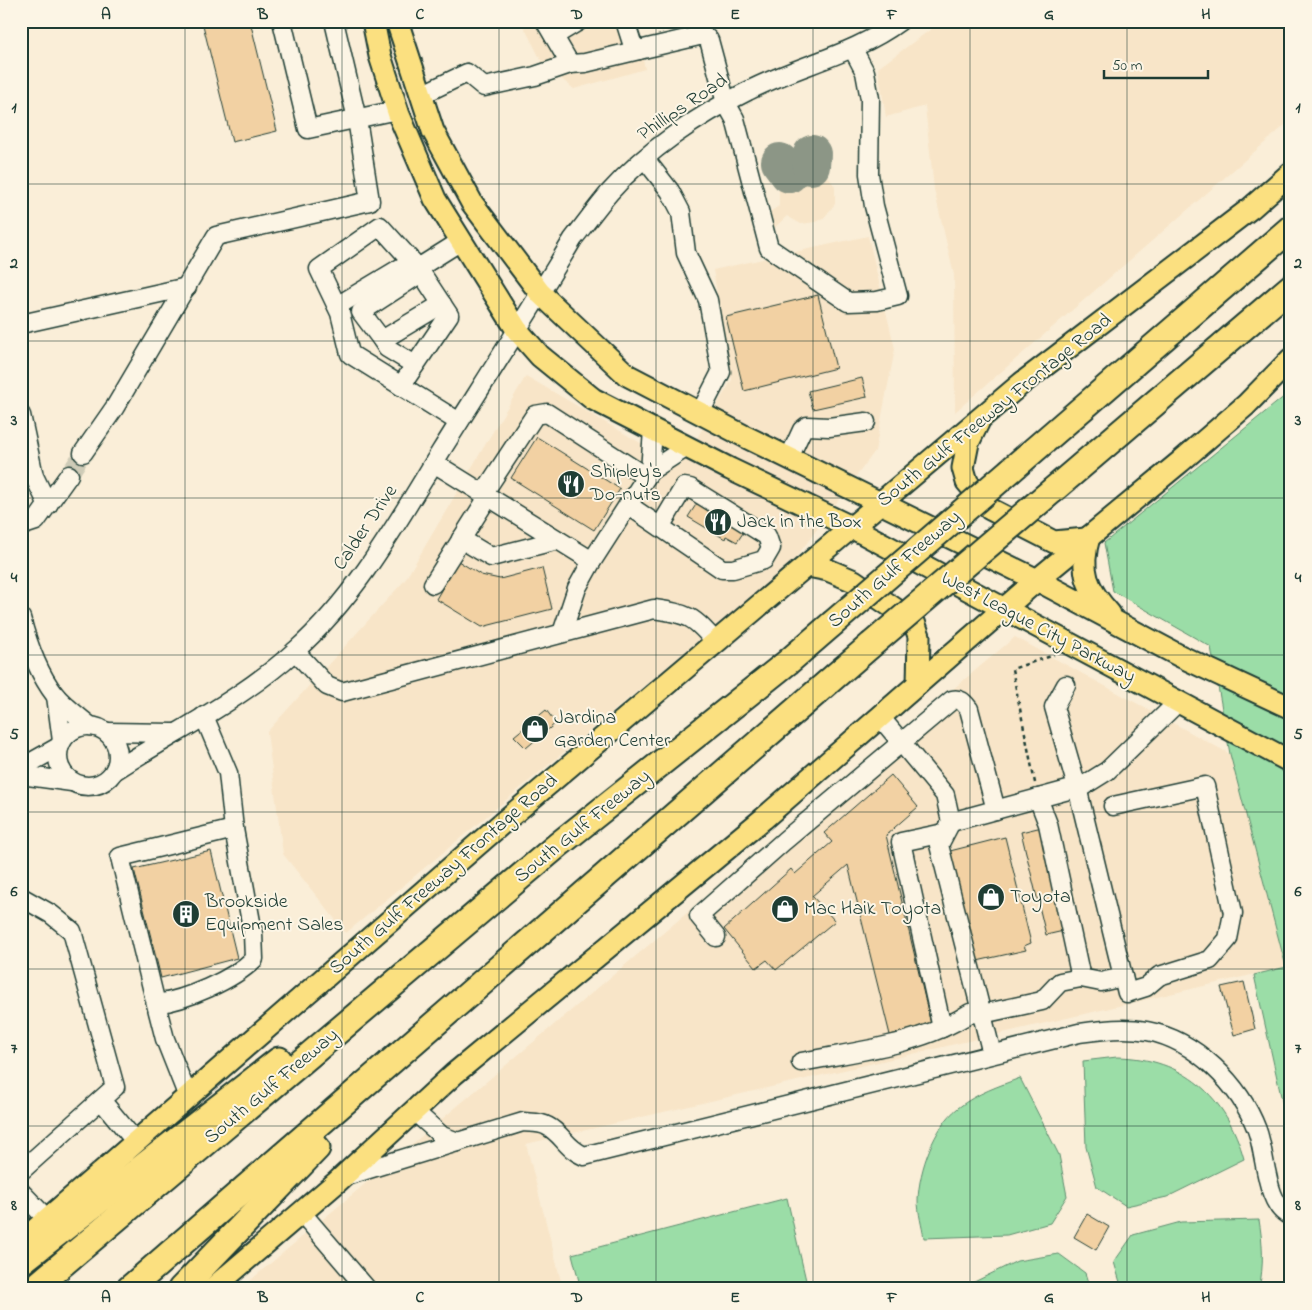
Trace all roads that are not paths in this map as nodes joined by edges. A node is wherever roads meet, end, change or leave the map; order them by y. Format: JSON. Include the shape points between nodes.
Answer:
{"nodes":[{"id":1,"x":282,"y":21,"type":"edge"},
{"id":2,"x":334,"y":21,"type":"edge"},
{"id":3,"x":373,"y":21,"type":"edge"},
{"id":4,"x":397,"y":21,"type":"edge"},
{"id":5,"x":579,"y":21,"type":"edge"},
{"id":6,"x":625,"y":21,"type":"edge"},
{"id":7,"x":900,"y":21,"type":"edge"},
{"id":8,"x":549,"y":29,"type":"edge"},
{"id":9,"x":853,"y":49,"type":"junction"},
{"id":10,"x":639,"y":50,"type":"junction"},
{"id":11,"x":570,"y":64,"type":"junction"},
{"id":12,"x":421,"y":95,"type":"junction"},
{"id":13,"x":726,"y":103,"type":"junction"},
{"id":14,"x":397,"y":110,"type":"junction"},
{"id":15,"x":357,"y":119,"type":"junction"},
{"id":16,"x":645,"y":159,"type":"junction"},
{"id":17,"x":1291,"y":173,"type":"edge"},
{"id":18,"x":370,"y":200,"type":"junction"},
{"id":19,"x":380,"y":226,"type":"junction"},
{"id":20,"x":1291,"y":228,"type":"edge"},
{"id":21,"x":461,"y":241,"type":"junction"},
{"id":22,"x":417,"y":267,"type":"junction"},
{"id":23,"x":187,"y":287,"type":"junction"},
{"id":24,"x":1291,"y":287,"type":"edge"},
{"id":25,"x":540,"y":293,"type":"junction"},
{"id":26,"x":442,"y":304,"type":"junction"},
{"id":27,"x":337,"y":306,"type":"junction"},
{"id":28,"x":21,"y":324,"type":"edge"},
{"id":29,"x":517,"y":330,"type":"junction"},
{"id":30,"x":382,"y":340,"type":"junction"},
{"id":31,"x":1291,"y":359,"type":"edge"},
{"id":32,"x":415,"y":365,"type":"junction"},
{"id":33,"x":400,"y":386,"type":"junction"},
{"id":34,"x":700,"y":413,"type":"junction"},
{"id":35,"x":21,"y":414,"type":"edge"},
{"id":36,"x":980,"y":418,"type":"junction"},
{"id":37,"x":459,"y":422,"type":"junction"},
{"id":38,"x":866,"y":422,"type":"dead end"},
{"id":39,"x":653,"y":430,"type":"junction"},
{"id":40,"x":687,"y":447,"type":"junction"},
{"id":41,"x":82,"y":453,"type":"tunnel mouth"},
{"id":42,"x":789,"y":458,"type":"junction"},
{"id":43,"x":434,"y":463,"type":"junction"},
{"id":44,"x":648,"y":474,"type":"junction"},
{"id":45,"x":69,"y":476,"type":"tunnel mouth"},
{"id":46,"x":486,"y":495,"type":"junction"},
{"id":47,"x":881,"y":504,"type":"junction"},
{"id":48,"x":48,"y":505,"type":"junction"},
{"id":49,"x":628,"y":505,"type":"junction"},
{"id":50,"x":21,"y":526,"type":"edge"},
{"id":51,"x":660,"y":527,"type":"junction"},
{"id":52,"x":852,"y":528,"type":"junction"},
{"id":53,"x":1087,"y":538,"type":"junction"},
{"id":54,"x":462,"y":539,"type":"junction"},
{"id":55,"x":558,"y":540,"type":"junction"},
{"id":56,"x":592,"y":561,"type":"junction"},
{"id":57,"x":808,"y":566,"type":"junction"},
{"id":58,"x":1037,"y":580,"type":"junction"},
{"id":59,"x":433,"y":584,"type":"dead end"},
{"id":60,"x":573,"y":603,"type":"junction"},
{"id":61,"x":1003,"y":610,"type":"junction"},
{"id":62,"x":21,"y":618,"type":"edge"},
{"id":63,"x":1119,"y":624,"type":"junction"},
{"id":64,"x":594,"y":625,"type":"junction"},
{"id":65,"x":562,"y":633,"type":"junction"},
{"id":66,"x":716,"y":642,"type":"junction"},
{"id":67,"x":295,"y":651,"type":"junction"},
{"id":68,"x":918,"y":684,"type":"junction"},
{"id":69,"x":1066,"y":685,"type":"dead end"},
{"id":70,"x":56,"y":696,"type":"junction"},
{"id":71,"x":1177,"y":703,"type":"junction"},
{"id":72,"x":1291,"y":708,"type":"edge"},
{"id":73,"x":204,"y":716,"type":"junction"},
{"id":74,"x":881,"y":718,"type":"junction"},
{"id":75,"x":90,"y":726,"type":"junction"},
{"id":76,"x":107,"y":732,"type":"junction"},
{"id":77,"x":173,"y":733,"type":"junction"},
{"id":78,"x":902,"y":742,"type":"junction"},
{"id":79,"x":61,"y":744,"type":"junction"},
{"id":80,"x":1291,"y":762,"type":"edge"},
{"id":81,"x":21,"y":768,"type":"edge"},
{"id":82,"x":116,"y":770,"type":"junction"},
{"id":83,"x":21,"y":776,"type":"edge"},
{"id":84,"x":72,"y":782,"type":"junction"},
{"id":85,"x":1077,"y":788,"type":"junction"},
{"id":86,"x":623,"y":794,"type":"junction"},
{"id":87,"x":1038,"y":798,"type":"junction"},
{"id":88,"x":1113,"y":806,"type":"dead end"},
{"id":89,"x":996,"y":810,"type":"junction"},
{"id":90,"x":948,"y":827,"type":"junction"},
{"id":91,"x":234,"y":829,"type":"junction"},
{"id":92,"x":21,"y":897,"type":"edge"},
{"id":93,"x":716,"y":937,"type":"dead end"},
{"id":94,"x":516,"y":954,"type":"junction"},
{"id":95,"x":1123,"y":977,"type":"junction"},
{"id":96,"x":1081,"y":978,"type":"junction"},
{"id":97,"x":156,"y":1004,"type":"junction"},
{"id":98,"x":982,"y":1014,"type":"junction"},
{"id":99,"x":942,"y":1028,"type":"junction"},
{"id":100,"x":992,"y":1054,"type":"junction"},
{"id":101,"x":801,"y":1062,"type":"dead end"},
{"id":102,"x":188,"y":1096,"type":"junction"},
{"id":103,"x":101,"y":1100,"type":"junction"},
{"id":104,"x":414,"y":1111,"type":"junction"},
{"id":105,"x":136,"y":1142,"type":"junction"},
{"id":106,"x":458,"y":1142,"type":"junction"},
{"id":107,"x":21,"y":1171,"type":"edge"},
{"id":108,"x":342,"y":1178,"type":"junction"},
{"id":109,"x":21,"y":1192,"type":"edge"},
{"id":110,"x":301,"y":1212,"type":"junction"},
{"id":111,"x":1291,"y":1216,"type":"edge"},
{"id":112,"x":47,"y":1219,"type":"junction"},
{"id":113,"x":21,"y":1242,"type":"edge"},
{"id":114,"x":21,"y":1262,"type":"edge"},
{"id":115,"x":33,"y":1289,"type":"edge"},
{"id":116,"x":129,"y":1289,"type":"edge"},
{"id":117,"x":181,"y":1289,"type":"edge"},
{"id":118,"x":212,"y":1289,"type":"edge"},
{"id":119,"x":367,"y":1289,"type":"edge"}],
"edges":[{"from":1,"to":15,"type":"street","via":[[308,130]]},
{"from":2,"to":15,"type":"street"},
{"from":3,"to":14,"type":"main road","name":"West League City Parkway"},
{"from":4,"to":12,"type":"main road","name":"West League City Parkway"},
{"from":5,"to":8,"type":"street"},
{"from":6,"to":10,"type":"street","via":[[632,43]]},
{"from":7,"to":9,"type":"street","name":"Phillips Road"},
{"from":8,"to":11,"type":"street"},
{"from":9,"to":13,"type":"street","name":"Phillips Road","via":[[748,90]]},
{"from":9,"to":13,"type":"street","via":[[864,72],[870,100],[869,174],[874,206],[898,296],[877,302],[848,302],[769,248],[735,119]]},
{"from":10,"to":11,"type":"street"},
{"from":10,"to":13,"type":"street","via":[[703,35],[709,40]]},
{"from":11,"to":12,"type":"street","via":[[535,76],[484,87],[467,74]]},
{"from":12,"to":25,"type":"main road","name":"West League City Parkway","via":[[433,131],[472,203]]},
{"from":13,"to":16,"type":"street","name":"Phillips Road"},
{"from":14,"to":15,"type":"street"},
{"from":14,"to":21,"type":"main road","name":"West League City Parkway","via":[[435,199]]},
{"from":15,"to":18,"type":"street"},
{"from":16,"to":25,"type":"street","name":"Phillips Road","via":[[611,191],[572,240]]},
{"from":16,"to":34,"type":"street","via":[[670,191],[681,212],[686,253],[708,300],[721,372]]},
{"from":17,"to":36,"type":"main road","name":"South Gulf Freeway Frontage Road","via":[[1251,208]]},
{"from":18,"to":19,"type":"street"},
{"from":18,"to":23,"type":"street","via":[[216,236]]},
{"from":19,"to":22,"type":"street"},
{"from":19,"to":27,"type":"street","via":[[319,269]]},
{"from":20,"to":86,"type":"highway","name":"South Gulf Freeway","bridge":true,"via":[[788,662]]},
{"from":21,"to":22,"type":"street"},
{"from":21,"to":29,"type":"main road","name":"West League City Parkway"},
{"from":22,"to":26,"type":"street"},
{"from":22,"to":27,"type":"street"},
{"from":22,"to":30,"type":"street","via":[[361,312]]},
{"from":23,"to":28,"type":"street"},
{"from":23,"to":41,"type":"street","via":[[115,407]]},
{"from":24,"to":94,"type":"highway","name":"South Gulf Freeway","bridge":true,"via":[[871,645]]},
{"from":25,"to":29,"type":"street","name":"Calder Drive"},
{"from":25,"to":34,"type":"main road","name":"West League City Parkway","via":[[627,375]]},
{"from":26,"to":30,"type":"street"},
{"from":26,"to":32,"type":"street","via":[[449,315]]},
{"from":27,"to":33,"type":"street","via":[[350,354]]},
{"from":29,"to":37,"type":"street","name":"Calder Drive"},
{"from":29,"to":39,"type":"main road","name":"West League City Parkway","via":[[540,356],[593,399]]},
{"from":30,"to":32,"type":"street","via":[[387,348]]},
{"from":31,"to":53,"type":"main road","via":[[1246,405]]},
{"from":32,"to":33,"type":"street"},
{"from":33,"to":37,"type":"street"},
{"from":34,"to":42,"type":"main road","name":"West League City Parkway"},
{"from":35,"to":48,"type":"street","via":[[34,476]]},
{"from":36,"to":47,"type":"main road","name":"South Gulf Freeway Frontage Road"},
{"from":36,"to":53,"type":"main road","via":[[968,443],[963,468],[967,482],[990,509],[1054,542]]},
{"from":37,"to":43,"type":"street","name":"Calder Drive"},
{"from":38,"to":42,"type":"street","via":[[829,428],[808,426],[802,430]]},
{"from":39,"to":40,"type":"main road","name":"West League City Parkway"},
{"from":39,"to":44,"type":"street"},
{"from":40,"to":44,"type":"street"},
{"from":40,"to":52,"type":"main road","name":"West League City Parkway"},
{"from":42,"to":47,"type":"main road","name":"West League City Parkway"},
{"from":43,"to":46,"type":"street"},
{"from":43,"to":67,"type":"street","name":"Calder Drive","via":[[371,564],[321,626]]},
{"from":44,"to":46,"type":"street","via":[[547,413],[541,413],[535,415]]},
{"from":44,"to":49,"type":"street"},
{"from":45,"to":48,"type":"street"},
{"from":46,"to":54,"type":"street"},
{"from":46,"to":55,"type":"street"},
{"from":47,"to":52,"type":"main road","name":"South Gulf Freeway Frontage Road"},
{"from":47,"to":58,"type":"main road","name":"West League City Parkway"},
{"from":48,"to":50,"type":"street","via":[[36,521]]},
{"from":49,"to":51,"type":"street"},
{"from":49,"to":56,"type":"street"},
{"from":51,"to":51,"type":"street","via":[[722,570],[764,560],[771,548],[768,536],[690,488],[684,487]]},
{"from":52,"to":57,"type":"main road","name":"South Gulf Freeway Frontage Road"},
{"from":52,"to":61,"type":"main road","name":"West League City Parkway"},
{"from":53,"to":58,"type":"main road"},
{"from":53,"to":63,"type":"main road","via":[[1084,572],[1093,596]]},
{"from":54,"to":55,"type":"street","via":[[491,557]]},
{"from":54,"to":59,"type":"street"},
{"from":55,"to":56,"type":"street"},
{"from":56,"to":60,"type":"street","via":[[577,588]]},
{"from":57,"to":66,"type":"main road","name":"South Gulf Freeway Frontage Road"},
{"from":57,"to":68,"type":"main road","via":[[854,581],[914,622],[919,636]]},
{"from":58,"to":61,"type":"main road"},
{"from":58,"to":63,"type":"main road","name":"West League City Parkway"},
{"from":60,"to":64,"type":"street"},
{"from":60,"to":65,"type":"street"},
{"from":61,"to":68,"type":"main road"},
{"from":61,"to":71,"type":"main road","name":"West League City Parkway"},
{"from":62,"to":70,"type":"street","via":[[27,642]]},
{"from":63,"to":72,"type":"main road","name":"West League City Parkway"},
{"from":64,"to":65,"type":"street"},
{"from":64,"to":66,"type":"street","via":[[654,609],[664,610],[684,613],[700,624]]},
{"from":65,"to":67,"type":"street","via":[[342,692],[327,686]]},
{"from":66,"to":102,"type":"main road","name":"South Gulf Freeway Frontage Road","via":[[500,824]]},
{"from":67,"to":73,"type":"street","name":"Calder Drive","via":[[246,690]]},
{"from":68,"to":74,"type":"main road"},
{"from":69,"to":85,"type":"street","via":[[1054,707]]},
{"from":70,"to":75,"type":"street"},
{"from":70,"to":79,"type":"street"},
{"from":71,"to":80,"type":"main road","name":"West League City Parkway"},
{"from":71,"to":85,"type":"street","via":[[1107,771]]},
{"from":73,"to":77,"type":"street","name":"Calder Drive"},
{"from":73,"to":91,"type":"street","via":[[228,772]]},
{"from":74,"to":78,"type":"street"},
{"from":74,"to":104,"type":"main road","via":[[454,1074]]},
{"from":75,"to":76,"type":"street"},
{"from":75,"to":79,"type":"street","via":[[71,731]]},
{"from":76,"to":77,"type":"street","name":"Calder Drive"},
{"from":76,"to":82,"type":"street","via":[[118,750]]},
{"from":77,"to":82,"type":"street","name":"Calder Drive"},
{"from":78,"to":89,"type":"street","via":[[952,700],[963,701],[969,710]]},
{"from":78,"to":90,"type":"street","via":[[945,795]]},
{"from":78,"to":93,"type":"street","via":[[699,916]]},
{"from":79,"to":81,"type":"street"},
{"from":79,"to":84,"type":"street","via":[[60,766]]},
{"from":82,"to":84,"type":"street","via":[[106,781],[91,787]]},
{"from":83,"to":84,"type":"street"},
{"from":85,"to":87,"type":"street"},
{"from":85,"to":95,"type":"street"},
{"from":86,"to":114,"type":"highway","via":[[514,865],[299,1044]]},
{"from":86,"to":115,"type":"highway","name":"South Gulf Freeway"},
{"from":87,"to":89,"type":"street"},
{"from":87,"to":96,"type":"street","via":[[1048,824]]},
{"from":88,"to":95,"type":"street","via":[[1205,786],[1233,913],[1228,939],[1210,960],[1158,976],[1146,988],[1127,992]]},
{"from":89,"to":90,"type":"street"},
{"from":90,"to":98,"type":"street","via":[[939,845]]},
{"from":90,"to":99,"type":"street","via":[[901,842]]},
{"from":91,"to":97,"type":"street","via":[[254,959],[243,970],[227,978],[172,1002]]},
{"from":91,"to":97,"type":"street","via":[[120,856]]},
{"from":92,"to":103,"type":"street","via":[[72,931],[115,1087]]},
{"from":94,"to":116,"type":"highway","name":"South Gulf Freeway"},
{"from":94,"to":117,"type":"highway","via":[[480,1008],[311,1153]]},
{"from":95,"to":96,"type":"street","via":[[1101,982]]},
{"from":96,"to":98,"type":"street","via":[[1060,982],[1042,1001]]},
{"from":97,"to":102,"type":"street","via":[[165,1039]]},
{"from":98,"to":99,"type":"street","via":[[970,1013]]},
{"from":98,"to":100,"type":"street"},
{"from":99,"to":101,"type":"street","via":[[900,1043]]},
{"from":100,"to":106,"type":"street","via":[[584,1156],[573,1151],[546,1125],[523,1122]]},
{"from":100,"to":111,"type":"street","via":[[1079,1033],[1115,1029],[1149,1032],[1187,1046],[1210,1064],[1242,1100],[1258,1130],[1274,1199],[1277,1206]]},
{"from":102,"to":105,"type":"main road","name":"South Gulf Freeway Frontage Road"},
{"from":103,"to":105,"type":"street"},
{"from":103,"to":107,"type":"street"},
{"from":104,"to":106,"type":"street","via":[[442,1136]]},
{"from":104,"to":108,"type":"main road"},
{"from":105,"to":112,"type":"main road","name":"South Gulf Freeway Frontage Road"},
{"from":106,"to":108,"type":"street"},
{"from":108,"to":110,"type":"main road"},
{"from":109,"to":112,"type":"street"},
{"from":110,"to":118,"type":"main road"},
{"from":110,"to":119,"type":"street"},
{"from":112,"to":113,"type":"main road","name":"South Gulf Freeway Frontage Road"}]}
